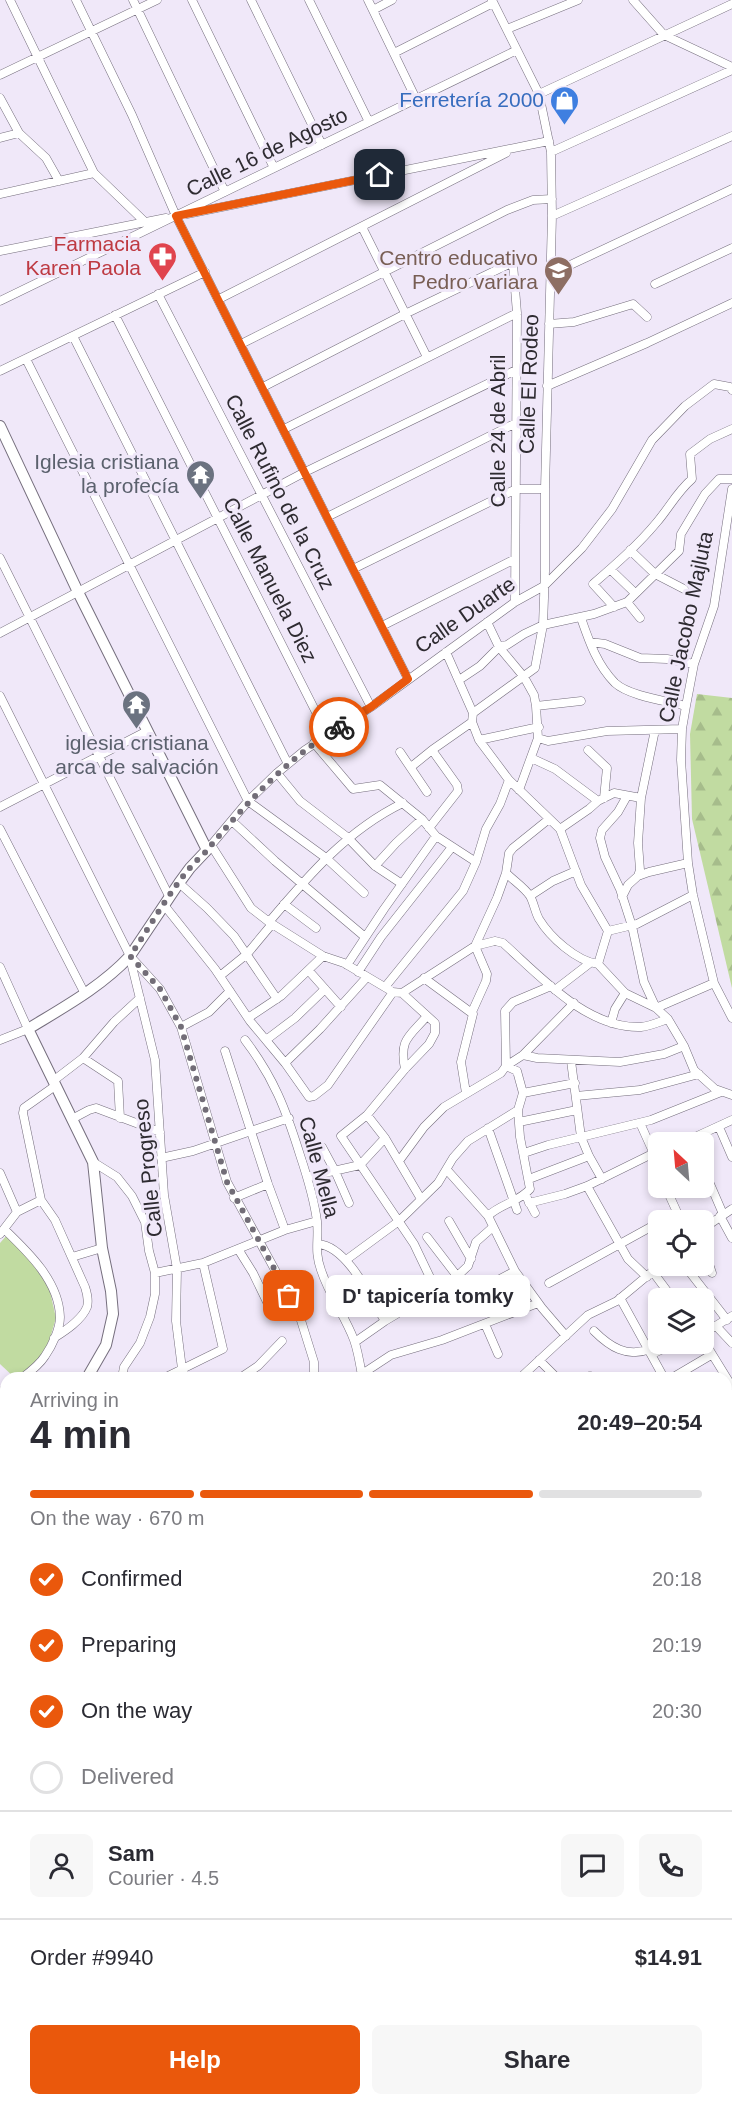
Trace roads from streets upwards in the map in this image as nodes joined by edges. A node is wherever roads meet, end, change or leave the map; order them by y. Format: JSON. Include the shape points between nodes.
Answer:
{"nodes":[{"id":1,"x":10,"y":0,"type":"edge"},
{"id":2,"x":76,"y":0,"type":"edge"},
{"id":3,"x":133,"y":0,"type":"edge"},
{"id":4,"x":157,"y":0,"type":"edge"},
{"id":5,"x":192,"y":0,"type":"edge"},
{"id":6,"x":251,"y":0,"type":"edge"},
{"id":7,"x":309,"y":0,"type":"edge"},
{"id":8,"x":368,"y":0,"type":"edge"},
{"id":9,"x":392,"y":0,"type":"edge"},
{"id":10,"x":578,"y":0,"type":"edge"},
{"id":11,"x":633,"y":0,"type":"edge"},
{"id":12,"x":492,"y":2,"type":"edge"},
{"id":13,"x":732,"y":4,"type":"edge"},
{"id":14,"x":138,"y":9,"type":"junction"},
{"id":15,"x":373,"y":10,"type":"junction"},
{"id":16,"x":507,"y":29,"type":"junction"},
{"id":17,"x":92,"y":32,"type":"junction"},
{"id":18,"x":664,"y":34,"type":"junction"},
{"id":19,"x":517,"y":50,"type":"junction"},
{"id":20,"x":394,"y":53,"type":"junction"},
{"id":21,"x":38,"y":58,"type":"junction"},
{"id":22,"x":732,"y":69,"type":"edge"},
{"id":23,"x":0,"y":75,"type":"edge"},
{"id":24,"x":539,"y":94,"type":"junction"},
{"id":25,"x":0,"y":98,"type":"edge"},
{"id":26,"x":416,"y":99,"type":"junction"},
{"id":27,"x":369,"y":122,"type":"junction"},
{"id":28,"x":19,"y":133,"type":"junction"},
{"id":29,"x":732,"y":136,"type":"edge"},
{"id":30,"x":0,"y":138,"type":"edge"},
{"id":31,"x":549,"y":141,"type":"junction"},
{"id":32,"x":321,"y":145,"type":"junction"},
{"id":33,"x":515,"y":148,"type":"junction"},
{"id":34,"x":551,"y":152,"type":"junction"},
{"id":35,"x":274,"y":168,"type":"junction"},
{"id":36,"x":93,"y":173,"type":"junction"},
{"id":37,"x":59,"y":181,"type":"junction"},
{"id":38,"x":732,"y":189,"type":"edge"},
{"id":39,"x":225,"y":192,"type":"junction"},
{"id":40,"x":0,"y":194,"type":"edge"},
{"id":41,"x":552,"y":199,"type":"junction"},
{"id":42,"x":176,"y":216,"type":"junction"},
{"id":43,"x":552,"y":216,"type":"junction"},
{"id":44,"x":145,"y":222,"type":"junction"},
{"id":45,"x":362,"y":227,"type":"junction"},
{"id":46,"x":732,"y":248,"type":"edge"},
{"id":47,"x":0,"y":251,"type":"edge"},
{"id":48,"x":384,"y":270,"type":"junction"},
{"id":49,"x":205,"y":272,"type":"junction"},
{"id":50,"x":551,"y":274,"type":"junction"},
{"id":51,"x":655,"y":284,"type":"dead end"},
{"id":52,"x":158,"y":294,"type":"junction"},
{"id":53,"x":219,"y":299,"type":"junction"},
{"id":54,"x":0,"y":302,"type":"edge"},
{"id":55,"x":732,"y":303,"type":"edge"},
{"id":56,"x":517,"y":313,"type":"junction"},
{"id":57,"x":405,"y":314,"type":"junction"},
{"id":58,"x":115,"y":315,"type":"junction"},
{"id":59,"x":647,"y":317,"type":"dead end"},
{"id":60,"x":549,"y":324,"type":"junction"},
{"id":61,"x":73,"y":336,"type":"junction"},
{"id":62,"x":241,"y":344,"type":"junction"},
{"id":63,"x":427,"y":357,"type":"junction"},
{"id":64,"x":26,"y":358,"type":"junction"},
{"id":65,"x":516,"y":370,"type":"junction"},
{"id":66,"x":0,"y":371,"type":"edge"},
{"id":67,"x":547,"y":386,"type":"junction"},
{"id":68,"x":263,"y":387,"type":"junction"},
{"id":69,"x":732,"y":390,"type":"edge"},
{"id":70,"x":516,"y":423,"type":"junction"},
{"id":71,"x":0,"y":426,"type":"edge"},
{"id":72,"x":284,"y":429,"type":"junction"},
{"id":73,"x":732,"y":429,"type":"edge"},
{"id":74,"x":305,"y":472,"type":"junction"},
{"id":75,"x":732,"y":479,"type":"edge"},
{"id":76,"x":516,"y":489,"type":"junction"},
{"id":77,"x":545,"y":489,"type":"junction"},
{"id":78,"x":732,"y":489,"type":"edge"},
{"id":79,"x":262,"y":496,"type":"junction"},
{"id":80,"x":327,"y":517,"type":"junction"},
{"id":81,"x":218,"y":519,"type":"junction"},
{"id":82,"x":175,"y":542,"type":"junction"},
{"id":83,"x":630,"y":550,"type":"junction"},
{"id":84,"x":0,"y":558,"type":"edge"},
{"id":85,"x":515,"y":559,"type":"junction"},
{"id":86,"x":129,"y":566,"type":"junction"},
{"id":87,"x":353,"y":569,"type":"junction"},
{"id":88,"x":610,"y":569,"type":"junction"},
{"id":89,"x":655,"y":574,"type":"junction"},
{"id":90,"x":544,"y":586,"type":"junction"},
{"id":91,"x":684,"y":589,"type":"dead end"},
{"id":92,"x":78,"y":592,"type":"junction"},
{"id":93,"x":636,"y":593,"type":"junction"},
{"id":94,"x":515,"y":602,"type":"junction"},
{"id":95,"x":627,"y":602,"type":"junction"},
{"id":96,"x":614,"y":607,"type":"junction"},
{"id":97,"x":30,"y":617,"type":"junction"},
{"id":98,"x":581,"y":618,"type":"junction"},
{"id":99,"x":639,"y":618,"type":"dead end"},
{"id":100,"x":486,"y":622,"type":"junction"},
{"id":101,"x":382,"y":626,"type":"junction"},
{"id":102,"x":543,"y":626,"type":"junction"},
{"id":103,"x":0,"y":633,"type":"edge"},
{"id":104,"x":590,"y":642,"type":"junction"},
{"id":105,"x":499,"y":647,"type":"junction"},
{"id":106,"x":446,"y":652,"type":"junction"},
{"id":107,"x":694,"y":664,"type":"junction"},
{"id":108,"x":524,"y":677,"type":"junction"},
{"id":109,"x":408,"y":679,"type":"junction"},
{"id":110,"x":459,"y":680,"type":"junction"},
{"id":111,"x":0,"y":696,"type":"edge"},
{"id":112,"x":581,"y":701,"type":"dead end"},
{"id":113,"x":536,"y":706,"type":"junction"},
{"id":114,"x":686,"y":706,"type":"junction"},
{"id":115,"x":371,"y":707,"type":"junction"},
{"id":116,"x":472,"y":718,"type":"junction"},
{"id":117,"x":539,"y":727,"type":"junction"},
{"id":118,"x":682,"y":729,"type":"junction"},
{"id":119,"x":147,"y":730,"type":"junction"},
{"id":120,"x":655,"y":730,"type":"junction"},
{"id":121,"x":327,"y":734,"type":"junction"},
{"id":122,"x":538,"y":738,"type":"junction"},
{"id":123,"x":479,"y":740,"type":"junction"},
{"id":124,"x":314,"y":743,"type":"junction"},
{"id":125,"x":432,"y":750,"type":"junction"},
{"id":126,"x":588,"y":750,"type":"dead end"},
{"id":127,"x":400,"y":752,"type":"dead end"},
{"id":128,"x":98,"y":756,"type":"junction"},
{"id":129,"x":531,"y":758,"type":"junction"},
{"id":130,"x":288,"y":764,"type":"junction"},
{"id":131,"x":411,"y":767,"type":"junction"},
{"id":132,"x":277,"y":773,"type":"junction"},
{"id":133,"x":509,"y":780,"type":"junction"},
{"id":134,"x":44,"y":784,"type":"junction"},
{"id":135,"x":519,"y":790,"type":"junction"},
{"id":136,"x":427,"y":792,"type":"dead end"},
{"id":137,"x":627,"y":796,"type":"junction"},
{"id":138,"x":641,"y":798,"type":"junction"},
{"id":139,"x":601,"y":799,"type":"junction"},
{"id":140,"x":248,"y":801,"type":"junction"},
{"id":141,"x":403,"y":802,"type":"junction"},
{"id":142,"x":0,"y":807,"type":"edge"},
{"id":143,"x":422,"y":819,"type":"junction"},
{"id":144,"x":549,"y":819,"type":"junction"},
{"id":145,"x":232,"y":821,"type":"junction"},
{"id":146,"x":429,"y":828,"type":"junction"},
{"id":147,"x":0,"y":829,"type":"edge"},
{"id":148,"x":560,"y":829,"type":"junction"},
{"id":149,"x":436,"y":836,"type":"junction"},
{"id":150,"x":347,"y":837,"type":"junction"},
{"id":151,"x":452,"y":847,"type":"junction"},
{"id":152,"x":209,"y":848,"type":"junction"},
{"id":153,"x":326,"y":858,"type":"junction"},
{"id":154,"x":476,"y":862,"type":"junction"},
{"id":155,"x":688,"y":863,"type":"junction"},
{"id":156,"x":375,"y":866,"type":"junction"},
{"id":157,"x":576,"y":871,"type":"junction"},
{"id":158,"x":506,"y":873,"type":"junction"},
{"id":159,"x":638,"y":876,"type":"junction"},
{"id":160,"x":179,"y":883,"type":"junction"},
{"id":161,"x":302,"y":883,"type":"junction"},
{"id":162,"x":402,"y":885,"type":"junction"},
{"id":163,"x":364,"y":893,"type":"dead end"},
{"id":164,"x":693,"y":895,"type":"junction"},
{"id":165,"x":530,"y":896,"type":"junction"},
{"id":166,"x":622,"y":897,"type":"junction"},
{"id":167,"x":166,"y":901,"type":"junction"},
{"id":168,"x":284,"y":904,"type":"junction"},
{"id":169,"x":270,"y":923,"type":"junction"},
{"id":170,"x":632,"y":926,"type":"junction"},
{"id":171,"x":316,"y":928,"type":"dead end"},
{"id":172,"x":608,"y":931,"type":"junction"},
{"id":173,"x":364,"y":937,"type":"junction"},
{"id":174,"x":475,"y":946,"type":"junction"},
{"id":175,"x":248,"y":954,"type":"junction"},
{"id":176,"x":130,"y":956,"type":"junction"},
{"id":177,"x":323,"y":956,"type":"junction"},
{"id":178,"x":594,"y":963,"type":"junction"},
{"id":179,"x":347,"y":965,"type":"junction"},
{"id":180,"x":0,"y":967,"type":"edge"},
{"id":181,"x":309,"y":971,"type":"junction"},
{"id":182,"x":358,"y":972,"type":"junction"},
{"id":183,"x":220,"y":976,"type":"junction"},
{"id":184,"x":367,"y":977,"type":"junction"},
{"id":185,"x":424,"y":978,"type":"junction"},
{"id":186,"x":3,"y":980,"type":"edge"},
{"id":187,"x":714,"y":983,"type":"junction"},
{"id":188,"x":385,"y":987,"type":"junction"},
{"id":189,"x":553,"y":988,"type":"junction"},
{"id":190,"x":325,"y":989,"type":"junction"},
{"id":191,"x":230,"y":991,"type":"junction"},
{"id":192,"x":398,"y":993,"type":"junction"},
{"id":193,"x":625,"y":993,"type":"junction"},
{"id":194,"x":86,"y":994,"type":"junction"},
{"id":195,"x":140,"y":998,"type":"junction"},
{"id":196,"x":277,"y":999,"type":"junction"},
{"id":197,"x":574,"y":1003,"type":"junction"},
{"id":198,"x":341,"y":1007,"type":"junction"},
{"id":199,"x":656,"y":1008,"type":"junction"},
{"id":200,"x":472,"y":1012,"type":"junction"},
{"id":201,"x":427,"y":1016,"type":"junction"},
{"id":202,"x":248,"y":1018,"type":"junction"},
{"id":203,"x":732,"y":1018,"type":"edge"},
{"id":204,"x":668,"y":1019,"type":"junction"},
{"id":205,"x":611,"y":1023,"type":"junction"},
{"id":206,"x":181,"y":1027,"type":"junction"},
{"id":207,"x":28,"y":1029,"type":"junction"},
{"id":208,"x":0,"y":1040,"type":"edge"},
{"id":209,"x":245,"y":1040,"type":"dead end"},
{"id":210,"x":266,"y":1040,"type":"junction"},
{"id":211,"x":684,"y":1046,"type":"junction"},
{"id":212,"x":225,"y":1052,"type":"dead end"},
{"id":213,"x":523,"y":1055,"type":"junction"},
{"id":214,"x":83,"y":1058,"type":"junction"},
{"id":215,"x":571,"y":1061,"type":"junction"},
{"id":216,"x":285,"y":1063,"type":"junction"},
{"id":217,"x":506,"y":1066,"type":"junction"},
{"id":218,"x":405,"y":1069,"type":"junction"},
{"id":219,"x":699,"y":1074,"type":"junction"},
{"id":220,"x":54,"y":1083,"type":"junction"},
{"id":221,"x":575,"y":1083,"type":"junction"},
{"id":222,"x":722,"y":1092,"type":"junction"},
{"id":223,"x":466,"y":1093,"type":"junction"},
{"id":224,"x":523,"y":1093,"type":"junction"},
{"id":225,"x":732,"y":1095,"type":"edge"},
{"id":226,"x":576,"y":1096,"type":"junction"},
{"id":227,"x":518,"y":1110,"type":"junction"},
{"id":228,"x":577,"y":1110,"type":"junction"},
{"id":229,"x":367,"y":1114,"type":"junction"},
{"id":230,"x":120,"y":1118,"type":"junction"},
{"id":231,"x":289,"y":1118,"type":"junction"},
{"id":232,"x":72,"y":1119,"type":"junction"},
{"id":233,"x":732,"y":1120,"type":"edge"},
{"id":234,"x":519,"y":1122,"type":"junction"},
{"id":235,"x":640,"y":1123,"type":"junction"},
{"id":236,"x":719,"y":1127,"type":"junction"},
{"id":237,"x":488,"y":1128,"type":"junction"},
{"id":238,"x":252,"y":1131,"type":"junction"},
{"id":239,"x":160,"y":1132,"type":"junction"},
{"id":240,"x":709,"y":1132,"type":"edge"},
{"id":241,"x":581,"y":1137,"type":"junction"},
{"id":242,"x":385,"y":1138,"type":"junction"},
{"id":243,"x":648,"y":1139,"type":"edge"},
{"id":244,"x":216,"y":1143,"type":"junction"},
{"id":245,"x":322,"y":1147,"type":"dead end"},
{"id":246,"x":524,"y":1153,"type":"junction"},
{"id":247,"x":589,"y":1156,"type":"junction"},
{"id":248,"x":648,"y":1156,"type":"edge"},
{"id":249,"x":732,"y":1157,"type":"edge"},
{"id":250,"x":161,"y":1158,"type":"junction"},
{"id":251,"x":399,"y":1161,"type":"junction"},
{"id":252,"x":93,"y":1162,"type":"junction"},
{"id":253,"x":360,"y":1165,"type":"junction"},
{"id":254,"x":447,"y":1170,"type":"junction"},
{"id":255,"x":335,"y":1171,"type":"junction"},
{"id":256,"x":0,"y":1173,"type":"edge"},
{"id":257,"x":307,"y":1178,"type":"junction"},
{"id":258,"x":529,"y":1179,"type":"junction"},
{"id":259,"x":602,"y":1179,"type":"junction"},
{"id":260,"x":268,"y":1184,"type":"junction"},
{"id":261,"x":587,"y":1186,"type":"junction"},
{"id":262,"x":525,"y":1194,"type":"junction"},
{"id":263,"x":714,"y":1196,"type":"edge"},
{"id":264,"x":234,"y":1198,"type":"junction"},
{"id":265,"x":421,"y":1199,"type":"junction"},
{"id":266,"x":514,"y":1199,"type":"junction"},
{"id":267,"x":41,"y":1200,"type":"junction"},
{"id":268,"x":350,"y":1203,"type":"dead end"},
{"id":269,"x":529,"y":1203,"type":"junction"},
{"id":270,"x":732,"y":1209,"type":"edge"},
{"id":271,"x":518,"y":1210,"type":"dead end"},
{"id":272,"x":17,"y":1212,"type":"junction"},
{"id":273,"x":534,"y":1213,"type":"dead end"},
{"id":274,"x":721,"y":1215,"type":"junction"},
{"id":275,"x":488,"y":1216,"type":"junction"},
{"id":276,"x":714,"y":1220,"type":"edge"},
{"id":277,"x":317,"y":1221,"type":"junction"},
{"id":278,"x":399,"y":1221,"type":"junction"},
{"id":279,"x":449,"y":1221,"type":"dead end"},
{"id":280,"x":493,"y":1227,"type":"junction"},
{"id":281,"x":648,"y":1228,"type":"edge"},
{"id":282,"x":285,"y":1230,"type":"junction"},
{"id":283,"x":2,"y":1232,"type":"edge"},
{"id":284,"x":427,"y":1237,"type":"dead end"},
{"id":285,"x":732,"y":1238,"type":"edge"},
{"id":286,"x":259,"y":1241,"type":"junction"},
{"id":287,"x":620,"y":1243,"type":"junction"},
{"id":288,"x":318,"y":1244,"type":"junction"},
{"id":289,"x":102,"y":1248,"type":"junction"},
{"id":290,"x":238,"y":1249,"type":"junction"},
{"id":291,"x":72,"y":1257,"type":"junction"},
{"id":292,"x":471,"y":1259,"type":"junction"},
{"id":293,"x":346,"y":1260,"type":"junction"},
{"id":294,"x":204,"y":1263,"type":"junction"},
{"id":295,"x":177,"y":1269,"type":"junction"},
{"id":296,"x":648,"y":1269,"type":"edge"},
{"id":297,"x":515,"y":1271,"type":"junction"},
{"id":298,"x":156,"y":1273,"type":"junction"},
{"id":299,"x":457,"y":1276,"type":"junction"},
{"id":300,"x":648,"y":1276,"type":"edge"},
{"id":301,"x":693,"y":1276,"type":"edge"},
{"id":302,"x":549,"y":1283,"type":"dead end"},
{"id":303,"x":436,"y":1290,"type":"junction"},
{"id":304,"x":620,"y":1298,"type":"junction"},
{"id":305,"x":538,"y":1303,"type":"junction"},
{"id":306,"x":268,"y":1304,"type":"dead end"},
{"id":307,"x":442,"y":1310,"type":"dead end"},
{"id":308,"x":729,"y":1318,"type":"edge"},
{"id":309,"x":385,"y":1321,"type":"junction"},
{"id":310,"x":485,"y":1323,"type":"junction"},
{"id":311,"x":716,"y":1326,"type":"joint"},
{"id":312,"x":594,"y":1331,"type":"dead end"},
{"id":313,"x":566,"y":1336,"type":"junction"},
{"id":314,"x":54,"y":1338,"type":"junction"},
{"id":315,"x":282,"y":1341,"type":"dead end"},
{"id":316,"x":355,"y":1342,"type":"junction"},
{"id":317,"x":732,"y":1343,"type":"edge"},
{"id":318,"x":648,"y":1347,"type":"edge"},
{"id":319,"x":648,"y":1352,"type":"edge"},
{"id":320,"x":498,"y":1354,"type":"dead end"},
{"id":321,"x":652,"y":1354,"type":"edge"},
{"id":322,"x":711,"y":1355,"type":"joint"},
{"id":323,"x":539,"y":1360,"type":"junction"},
{"id":324,"x":182,"y":1369,"type":"junction"},
{"id":325,"x":29,"y":1372,"type":"edge"},
{"id":326,"x":90,"y":1372,"type":"edge"},
{"id":327,"x":123,"y":1372,"type":"edge"},
{"id":328,"x":176,"y":1372,"type":"edge"},
{"id":329,"x":183,"y":1372,"type":"edge"},
{"id":330,"x":249,"y":1372,"type":"edge"},
{"id":331,"x":314,"y":1372,"type":"edge"},
{"id":332,"x":362,"y":1372,"type":"edge"},
{"id":333,"x":370,"y":1372,"type":"edge"},
{"id":334,"x":526,"y":1372,"type":"edge"},
{"id":335,"x":551,"y":1372,"type":"edge"},
{"id":336,"x":661,"y":1372,"type":"edge"},
{"id":337,"x":682,"y":1372,"type":"edge"},
{"id":338,"x":721,"y":1372,"type":"edge"}],
"edges":[{"from":1,"to":21,"type":"street"},
{"from":2,"to":17,"type":"street"},
{"from":3,"to":14,"type":"street"},
{"from":4,"to":14,"type":"street"},
{"from":5,"to":35,"type":"street"},
{"from":6,"to":32,"type":"street"},
{"from":7,"to":27,"type":"street"},
{"from":8,"to":15,"type":"street"},
{"from":9,"to":15,"type":"street"},
{"from":10,"to":16,"type":"street"},
{"from":11,"to":18,"type":"street"},
{"from":12,"to":16,"type":"street","name":"Calle El Rodeo"},
{"from":12,"to":20,"type":"street"},
{"from":13,"to":18,"type":"street"},
{"from":14,"to":17,"type":"street"},
{"from":14,"to":39,"type":"street"},
{"from":15,"to":20,"type":"street"},
{"from":16,"to":19,"type":"street","name":"Calle El Rodeo"},
{"from":17,"to":21,"type":"street"},
{"from":17,"to":42,"type":"street"},
{"from":18,"to":22,"type":"street"},
{"from":18,"to":24,"type":"street"},
{"from":19,"to":24,"type":"street","name":"Calle El Rodeo"},
{"from":19,"to":26,"type":"street","name":"Calle 16 de Agosto"},
{"from":20,"to":26,"type":"street"},
{"from":21,"to":23,"type":"street"},
{"from":21,"to":36,"type":"street"},
{"from":22,"to":34,"type":"street"},
{"from":24,"to":31,"type":"street","name":"Calle El Rodeo"},
{"from":25,"to":28,"type":"street"},
{"from":26,"to":27,"type":"street","name":"Calle 16 de Agosto"},
{"from":27,"to":32,"type":"street","name":"Calle 16 de Agosto"},
{"from":28,"to":30,"type":"street"},
{"from":28,"to":37,"type":"street","via":[[46,158]]},
{"from":29,"to":43,"type":"street"},
{"from":31,"to":33,"type":"street"},
{"from":31,"to":34,"type":"street","name":"Calle El Rodeo"},
{"from":32,"to":35,"type":"street","name":"Calle 16 de Agosto"},
{"from":33,"to":42,"type":"street"},
{"from":33,"to":45,"type":"street"},
{"from":34,"to":41,"type":"street","name":"Calle El Rodeo"},
{"from":35,"to":39,"type":"street","name":"Calle 16 de Agosto"},
{"from":36,"to":37,"type":"street"},
{"from":36,"to":44,"type":"street"},
{"from":37,"to":40,"type":"street"},
{"from":38,"to":50,"type":"street"},
{"from":39,"to":42,"type":"street","name":"Calle 16 de Agosto"},
{"from":41,"to":43,"type":"street","name":"Calle El Rodeo"},
{"from":41,"to":48,"type":"street","via":[[521,203]]},
{"from":42,"to":44,"type":"street"},
{"from":42,"to":49,"type":"street"},
{"from":42,"to":54,"type":"street","name":"Calle 16 de Agosto"},
{"from":43,"to":50,"type":"street","name":"Calle El Rodeo"},
{"from":44,"to":47,"type":"street"},
{"from":45,"to":48,"type":"street"},
{"from":45,"to":53,"type":"street"},
{"from":46,"to":51,"type":"street"},
{"from":48,"to":57,"type":"street"},
{"from":48,"to":62,"type":"street"},
{"from":49,"to":52,"type":"street"},
{"from":49,"to":53,"type":"street"},
{"from":50,"to":60,"type":"street","name":"Calle El Rodeo"},
{"from":52,"to":58,"type":"street"},
{"from":52,"to":79,"type":"street","name":"Calle Rufino de la Cruz"},
{"from":53,"to":62,"type":"street"},
{"from":55,"to":67,"type":"street"},
{"from":56,"to":57,"type":"street","name":"Calle 24 de Abril","via":[[515,266],[511,263]]},
{"from":56,"to":63,"type":"street"},
{"from":56,"to":65,"type":"street","name":"Calle 24 de Abril"},
{"from":57,"to":63,"type":"street"},
{"from":57,"to":68,"type":"street"},
{"from":58,"to":61,"type":"street"},
{"from":58,"to":81,"type":"street","name":"Calle Manuela Diez"},
{"from":59,"to":60,"type":"street","via":[[633,304],[574,322]]},
{"from":60,"to":67,"type":"street","name":"Calle El Rodeo"},
{"from":61,"to":64,"type":"street"},
{"from":61,"to":82,"type":"street"},
{"from":62,"to":68,"type":"street"},
{"from":63,"to":72,"type":"street"},
{"from":64,"to":66,"type":"street"},
{"from":64,"to":86,"type":"street"},
{"from":65,"to":70,"type":"street","name":"Calle 24 de Abril"},
{"from":65,"to":74,"type":"street"},
{"from":67,"to":77,"type":"street","name":"Calle El Rodeo"},
{"from":68,"to":72,"type":"street"},
{"from":69,"to":90,"type":"street","name":"Calle Duarte","via":[[714,384],[685,405],[652,440],[612,508],[582,548]]},
{"from":70,"to":76,"type":"street","name":"Calle 24 de Abril"},
{"from":70,"to":80,"type":"street"},
{"from":71,"to":92,"type":"street"},
{"from":72,"to":74,"type":"street"},
{"from":73,"to":83,"type":"street","via":[[690,454],[692,479]]},
{"from":74,"to":79,"type":"street"},
{"from":74,"to":80,"type":"street"},
{"from":75,"to":89,"type":"street","via":[[719,479],[705,494],[681,534],[679,551]]},
{"from":76,"to":77,"type":"street"},
{"from":76,"to":85,"type":"street","name":"Calle 24 de Abril"},
{"from":76,"to":87,"type":"street"},
{"from":77,"to":90,"type":"street","name":"Calle El Rodeo"},
{"from":78,"to":107,"type":"street","name":"Calle Jacobo Majluta","via":[[714,606]]},
{"from":79,"to":81,"type":"street"},
{"from":79,"to":115,"type":"street","name":"Calle Rufino de la Cruz"},
{"from":80,"to":87,"type":"street"},
{"from":81,"to":82,"type":"street"},
{"from":81,"to":121,"type":"street","name":"Calle Manuela Diez"},
{"from":82,"to":86,"type":"street"},
{"from":82,"to":130,"type":"street"},
{"from":83,"to":88,"type":"street"},
{"from":83,"to":89,"type":"street"},
{"from":84,"to":97,"type":"street"},
{"from":85,"to":94,"type":"street","name":"Calle 24 de Abril"},
{"from":85,"to":101,"type":"street"},
{"from":86,"to":92,"type":"street"},
{"from":86,"to":140,"type":"street"},
{"from":87,"to":101,"type":"street"},
{"from":88,"to":93,"type":"street"},
{"from":88,"to":96,"type":"street","via":[[593,584]]},
{"from":89,"to":91,"type":"street"},
{"from":89,"to":93,"type":"street"},
{"from":90,"to":94,"type":"street","name":"Calle Duarte"},
{"from":90,"to":102,"type":"street","name":"Calle El Rodeo"},
{"from":92,"to":97,"type":"street"},
{"from":92,"to":119,"type":"street"},
{"from":93,"to":95,"type":"street"},
{"from":94,"to":100,"type":"street","name":"Calle Duarte"},
{"from":95,"to":96,"type":"street"},
{"from":95,"to":99,"type":"street"},
{"from":96,"to":98,"type":"street"},
{"from":97,"to":103,"type":"street"},
{"from":97,"to":128,"type":"street"},
{"from":98,"to":102,"type":"street"},
{"from":98,"to":104,"type":"street"},
{"from":100,"to":105,"type":"street"},
{"from":100,"to":106,"type":"street","name":"Calle Duarte"},
{"from":101,"to":109,"type":"street"},
{"from":102,"to":105,"type":"street"},
{"from":102,"to":108,"type":"street","name":"Calle El Rodeo","via":[[535,668]]},
{"from":104,"to":107,"type":"street","via":[[640,658]]},
{"from":104,"to":114,"type":"street","via":[[596,659],[616,684]]},
{"from":105,"to":108,"type":"street"},
{"from":105,"to":110,"type":"street"},
{"from":106,"to":109,"type":"street","name":"Calle Duarte"},
{"from":106,"to":110,"type":"street"},
{"from":107,"to":114,"type":"street","name":"Calle Jacobo Majluta"},
{"from":108,"to":113,"type":"street"},
{"from":108,"to":116,"type":"street","name":"Calle El Rodeo"},
{"from":109,"to":115,"type":"street","name":"Calle Duarte"},
{"from":110,"to":116,"type":"street"},
{"from":111,"to":134,"type":"street"},
{"from":112,"to":113,"type":"street"},
{"from":113,"to":117,"type":"street"},
{"from":114,"to":118,"type":"street","name":"Calle Jacobo Majluta"},
{"from":115,"to":121,"type":"street","name":"Calle Duarte"},
{"from":116,"to":123,"type":"street"},
{"from":116,"to":125,"type":"street","name":"Calle El Rodeo"},
{"from":117,"to":122,"type":"street"},
{"from":117,"to":123,"type":"street"},
{"from":118,"to":120,"type":"street"},
{"from":118,"to":155,"type":"street","name":"Calle Jacobo Majluta"},
{"from":119,"to":128,"type":"street"},
{"from":119,"to":152,"type":"street"},
{"from":120,"to":122,"type":"street","via":[[608,731],[548,741]]},
{"from":120,"to":138,"type":"street"},
{"from":121,"to":124,"type":"street","name":"Calle Duarte"},
{"from":122,"to":129,"type":"street"},
{"from":123,"to":133,"type":"street"},
{"from":124,"to":130,"type":"street","name":"Calle Duarte"},
{"from":124,"to":141,"type":"street","via":[[353,789],[380,785]]},
{"from":125,"to":131,"type":"street","name":"Calle El Rodeo"},
{"from":125,"to":146,"type":"street","via":[[458,792]]},
{"from":126,"to":139,"type":"street","via":[[607,768]]},
{"from":127,"to":131,"type":"street"},
{"from":128,"to":134,"type":"street"},
{"from":128,"to":167,"type":"street"},
{"from":129,"to":135,"type":"street"},
{"from":129,"to":139,"type":"street"},
{"from":130,"to":132,"type":"street","name":"Calle Duarte"},
{"from":131,"to":136,"type":"street"},
{"from":132,"to":140,"type":"street","name":"Calle Duarte"},
{"from":132,"to":150,"type":"street","via":[[300,801]]},
{"from":133,"to":135,"type":"street"},
{"from":133,"to":154,"type":"street","via":[[486,829]]},
{"from":134,"to":142,"type":"street"},
{"from":134,"to":176,"type":"street"},
{"from":135,"to":144,"type":"street"},
{"from":137,"to":138,"type":"street"},
{"from":137,"to":139,"type":"street","via":[[614,794]]},
{"from":137,"to":166,"type":"street","via":[[600,837]]},
{"from":138,"to":159,"type":"street"},
{"from":139,"to":148,"type":"street"},
{"from":140,"to":145,"type":"street","name":"Calle Duarte"},
{"from":140,"to":153,"type":"street"},
{"from":141,"to":143,"type":"street"},
{"from":141,"to":150,"type":"street"},
{"from":143,"to":146,"type":"street"},
{"from":143,"to":156,"type":"street"},
{"from":144,"to":148,"type":"street"},
{"from":144,"to":158,"type":"street","via":[[509,853]]},
{"from":145,"to":152,"type":"street","name":"Calle Duarte"},
{"from":145,"to":161,"type":"street"},
{"from":146,"to":149,"type":"street"},
{"from":147,"to":194,"type":"street"},
{"from":148,"to":157,"type":"street"},
{"from":149,"to":151,"type":"street"},
{"from":149,"to":162,"type":"street"},
{"from":150,"to":153,"type":"street"},
{"from":150,"to":156,"type":"street"},
{"from":151,"to":154,"type":"street"},
{"from":151,"to":182,"type":"street"},
{"from":152,"to":160,"type":"street","name":"Calle Duarte"},
{"from":152,"to":169,"type":"street","via":[[251,908]]},
{"from":153,"to":161,"type":"street"},
{"from":153,"to":163,"type":"street"},
{"from":154,"to":188,"type":"street","via":[[463,891]]},
{"from":155,"to":159,"type":"street"},
{"from":155,"to":164,"type":"street","name":"Calle Jacobo Majluta"},
{"from":156,"to":162,"type":"street"},
{"from":157,"to":165,"type":"street"},
{"from":157,"to":172,"type":"street"},
{"from":158,"to":165,"type":"street"},
{"from":158,"to":174,"type":"street"},
{"from":159,"to":166,"type":"street"},
{"from":160,"to":167,"type":"street","name":"Calle Duarte"},
{"from":160,"to":175,"type":"street"},
{"from":161,"to":168,"type":"street"},
{"from":161,"to":173,"type":"street"},
{"from":162,"to":173,"type":"street"},
{"from":164,"to":170,"type":"street"},
{"from":164,"to":187,"type":"street","name":"Calle Jacobo Majluta"},
{"from":165,"to":178,"type":"street","via":[[546,929],[572,952]]},
{"from":166,"to":170,"type":"street"},
{"from":167,"to":176,"type":"street","name":"Calle Duarte"},
{"from":167,"to":183,"type":"street"},
{"from":168,"to":169,"type":"street"},
{"from":168,"to":171,"type":"street"},
{"from":169,"to":175,"type":"street"},
{"from":169,"to":177,"type":"street"},
{"from":170,"to":172,"type":"street"},
{"from":170,"to":199,"type":"street","via":[[644,982]]},
{"from":172,"to":178,"type":"street"},
{"from":173,"to":179,"type":"street"},
{"from":174,"to":185,"type":"street"},
{"from":174,"to":189,"type":"street","via":[[503,943]]},
{"from":174,"to":200,"type":"street","via":[[488,974]]},
{"from":175,"to":183,"type":"street"},
{"from":175,"to":196,"type":"street"},
{"from":176,"to":194,"type":"street","name":"Calle Duarte"},
{"from":176,"to":195,"type":"street","name":"Calle Progreso"},
{"from":176,"to":206,"type":"street","via":[[160,989]]},
{"from":177,"to":179,"type":"street"},
{"from":177,"to":181,"type":"street"},
{"from":178,"to":189,"type":"street"},
{"from":178,"to":193,"type":"street"},
{"from":179,"to":182,"type":"street"},
{"from":180,"to":186,"type":"street"},
{"from":181,"to":190,"type":"street"},
{"from":181,"to":196,"type":"street"},
{"from":182,"to":184,"type":"street"},
{"from":183,"to":191,"type":"street"},
{"from":184,"to":188,"type":"street"},
{"from":184,"to":198,"type":"street"},
{"from":185,"to":192,"type":"street"},
{"from":185,"to":200,"type":"street"},
{"from":186,"to":207,"type":"street"},
{"from":187,"to":199,"type":"street"},
{"from":187,"to":203,"type":"street","name":"Calle Jacobo Majluta"},
{"from":188,"to":192,"type":"street"},
{"from":189,"to":197,"type":"street"},
{"from":189,"to":217,"type":"street","via":[[508,1005]]},
{"from":190,"to":198,"type":"street"},
{"from":190,"to":210,"type":"street"},
{"from":191,"to":202,"type":"street"},
{"from":191,"to":206,"type":"street","via":[[209,1012]]},
{"from":192,"to":201,"type":"street"},
{"from":192,"to":216,"type":"street","via":[[328,1085],[314,1096],[309,1097]]},
{"from":193,"to":199,"type":"street"},
{"from":193,"to":205,"type":"street"},
{"from":194,"to":207,"type":"street","name":"Calle Duarte"},
{"from":195,"to":214,"type":"street"},
{"from":195,"to":239,"type":"street","name":"Calle Progreso","via":[[155,1060]]},
{"from":196,"to":202,"type":"street"},
{"from":197,"to":205,"type":"street"},
{"from":197,"to":213,"type":"street"},
{"from":198,"to":216,"type":"street"},
{"from":199,"to":204,"type":"street"},
{"from":200,"to":223,"type":"street","via":[[461,1062]]},
{"from":201,"to":218,"type":"street","via":[[404,1043]]},
{"from":201,"to":218,"type":"street","via":[[436,1024],[435,1033]]},
{"from":202,"to":210,"type":"street"},
{"from":204,"to":205,"type":"street","via":[[644,1027]]},
{"from":204,"to":211,"type":"street"},
{"from":206,"to":244,"type":"street"},
{"from":207,"to":208,"type":"street","name":"Calle Duarte"},
{"from":207,"to":220,"type":"street"},
{"from":209,"to":231,"type":"street","name":"Calle Mella","via":[[260,1060]]},
{"from":210,"to":216,"type":"street"},
{"from":211,"to":215,"type":"street","via":[[639,1060]]},
{"from":211,"to":219,"type":"street"},
{"from":212,"to":238,"type":"street"},
{"from":213,"to":215,"type":"street"},
{"from":213,"to":217,"type":"street"},
{"from":214,"to":220,"type":"street"},
{"from":214,"to":230,"type":"street","via":[[118,1081]]},
{"from":215,"to":221,"type":"street"},
{"from":217,"to":223,"type":"street","via":[[501,1073]]},
{"from":217,"to":224,"type":"street","via":[[517,1071]]},
{"from":218,"to":229,"type":"street"},
{"from":219,"to":222,"type":"street"},
{"from":219,"to":226,"type":"street","via":[[639,1090]]},
{"from":220,"to":232,"type":"street"},
{"from":220,"to":267,"type":"street","via":[[23,1113]]},
{"from":221,"to":224,"type":"street"},
{"from":221,"to":226,"type":"street"},
{"from":222,"to":225,"type":"street"},
{"from":222,"to":235,"type":"street"},
{"from":223,"to":251,"type":"street","via":[[424,1127]]},
{"from":224,"to":227,"type":"street"},
{"from":226,"to":228,"type":"street"},
{"from":227,"to":234,"type":"street"},
{"from":227,"to":237,"type":"street"},
{"from":228,"to":234,"type":"street"},
{"from":228,"to":241,"type":"street"},
{"from":229,"to":242,"type":"street"},
{"from":229,"to":253,"type":"street","via":[[341,1136]]},
{"from":230,"to":232,"type":"street","via":[[96,1108]]},
{"from":230,"to":239,"type":"street"},
{"from":231,"to":238,"type":"street"},
{"from":231,"to":257,"type":"street","name":"Calle Mella"},
{"from":232,"to":252,"type":"street"},
{"from":233,"to":236,"type":"street"},
{"from":234,"to":246,"type":"street"},
{"from":235,"to":241,"type":"street"},
{"from":235,"to":243,"type":"street"},
{"from":236,"to":240,"type":"street"},
{"from":236,"to":249,"type":"street"},
{"from":237,"to":254,"type":"street","via":[[461,1148]]},
{"from":237,"to":266,"type":"street"},
{"from":238,"to":244,"type":"street"},
{"from":238,"to":260,"type":"street"},
{"from":239,"to":250,"type":"street","name":"Calle Progreso"},
{"from":241,"to":246,"type":"street"},
{"from":241,"to":247,"type":"street"},
{"from":242,"to":251,"type":"street"},
{"from":242,"to":253,"type":"street"},
{"from":244,"to":250,"type":"street"},
{"from":244,"to":264,"type":"street"},
{"from":245,"to":255,"type":"street"},
{"from":246,"to":258,"type":"street"},
{"from":247,"to":258,"type":"street"},
{"from":247,"to":259,"type":"street"},
{"from":248,"to":259,"type":"street"},
{"from":250,"to":295,"type":"street","name":"Calle Progreso"},
{"from":251,"to":265,"type":"street"},
{"from":252,"to":289,"type":"street"},
{"from":252,"to":298,"type":"street","via":[[117,1176],[132,1196],[145,1222]]},
{"from":253,"to":255,"type":"street"},
{"from":253,"to":278,"type":"street"},
{"from":254,"to":265,"type":"street"},
{"from":254,"to":275,"type":"street"},
{"from":255,"to":257,"type":"street"},
{"from":255,"to":268,"type":"street"},
{"from":256,"to":272,"type":"street"},
{"from":257,"to":277,"type":"street","name":"Calle Mella"},
{"from":258,"to":262,"type":"street","via":[[530,1189]]},
{"from":259,"to":261,"type":"street"},
{"from":260,"to":264,"type":"street"},
{"from":260,"to":282,"type":"street"},
{"from":261,"to":269,"type":"street"},
{"from":261,"to":287,"type":"street"},
{"from":262,"to":266,"type":"street"},
{"from":262,"to":269,"type":"street"},
{"from":263,"to":274,"type":"street"},
{"from":264,"to":286,"type":"street"},
{"from":265,"to":278,"type":"street"},
{"from":266,"to":271,"type":"street"},
{"from":266,"to":275,"type":"street"},
{"from":267,"to":272,"type":"street"},
{"from":267,"to":291,"type":"street"},
{"from":269,"to":273,"type":"street"},
{"from":270,"to":274,"type":"street"},
{"from":272,"to":283,"type":"street"},
{"from":274,"to":276,"type":"street"},
{"from":274,"to":285,"type":"street"},
{"from":275,"to":280,"type":"street"},
{"from":277,"to":282,"type":"street"},
{"from":277,"to":288,"type":"street","name":"Calle Mella"},
{"from":278,"to":293,"type":"street"},
{"from":278,"to":303,"type":"street"},
{"from":279,"to":292,"type":"street"},
{"from":280,"to":292,"type":"street","via":[[474,1245]]},
{"from":280,"to":297,"type":"street"},
{"from":281,"to":287,"type":"street"},
{"from":282,"to":286,"type":"street"},
{"from":283,"to":314,"type":"street","via":[[28,1251],[53,1288],[60,1318]]},
{"from":284,"to":299,"type":"street"},
{"from":286,"to":290,"type":"street"},
{"from":286,"to":331,"type":"street","via":[[299,1314]]},
{"from":287,"to":296,"type":"street","via":[[628,1259]]},
{"from":287,"to":302,"type":"street"},
{"from":288,"to":293,"type":"street","via":[[334,1248]]},
{"from":288,"to":316,"type":"street","name":"Calle Mella","via":[[321,1271]]},
{"from":289,"to":291,"type":"street"},
{"from":289,"to":326,"type":"street","via":[[113,1314],[106,1345]]},
{"from":290,"to":294,"type":"street"},
{"from":290,"to":306,"type":"street"},
{"from":291,"to":314,"type":"street","via":[[85,1287],[87,1308],[68,1330]]},
{"from":292,"to":299,"type":"street"},
{"from":293,"to":309,"type":"street"},
{"from":294,"to":295,"type":"street"},
{"from":294,"to":324,"type":"street","via":[[222,1349]]},
{"from":295,"to":298,"type":"street"},
{"from":295,"to":324,"type":"street","name":"Calle Progreso","via":[[176,1321]]},
{"from":297,"to":305,"type":"street"},
{"from":297,"to":307,"type":"street"},
{"from":298,"to":327,"type":"street","via":[[150,1317]]},
{"from":299,"to":303,"type":"street"},
{"from":300,"to":304,"type":"street"},
{"from":301,"to":308,"type":"street"},
{"from":303,"to":309,"type":"street"},
{"from":304,"to":313,"type":"street","via":[[588,1316]]},
{"from":304,"to":318,"type":"street"},
{"from":305,"to":310,"type":"street"},
{"from":305,"to":313,"type":"street"},
{"from":308,"to":311,"type":"street"},
{"from":309,"to":316,"type":"street"},
{"from":310,"to":320,"type":"street"},
{"from":310,"to":333,"type":"street","via":[[391,1355]]},
{"from":311,"to":317,"type":"street"},
{"from":312,"to":319,"type":"street","via":[[624,1352]]},
{"from":313,"to":323,"type":"street"},
{"from":314,"to":325,"type":"street","via":[[44,1358]]},
{"from":315,"to":330,"type":"street"},
{"from":316,"to":332,"type":"street","name":"Calle Mella"},
{"from":321,"to":336,"type":"street"},
{"from":322,"to":337,"type":"street"},
{"from":322,"to":338,"type":"street"},
{"from":323,"to":334,"type":"street"},
{"from":323,"to":335,"type":"street"},
{"from":324,"to":328,"type":"street"},
{"from":324,"to":329,"type":"street","name":"Calle Progreso"}]}
